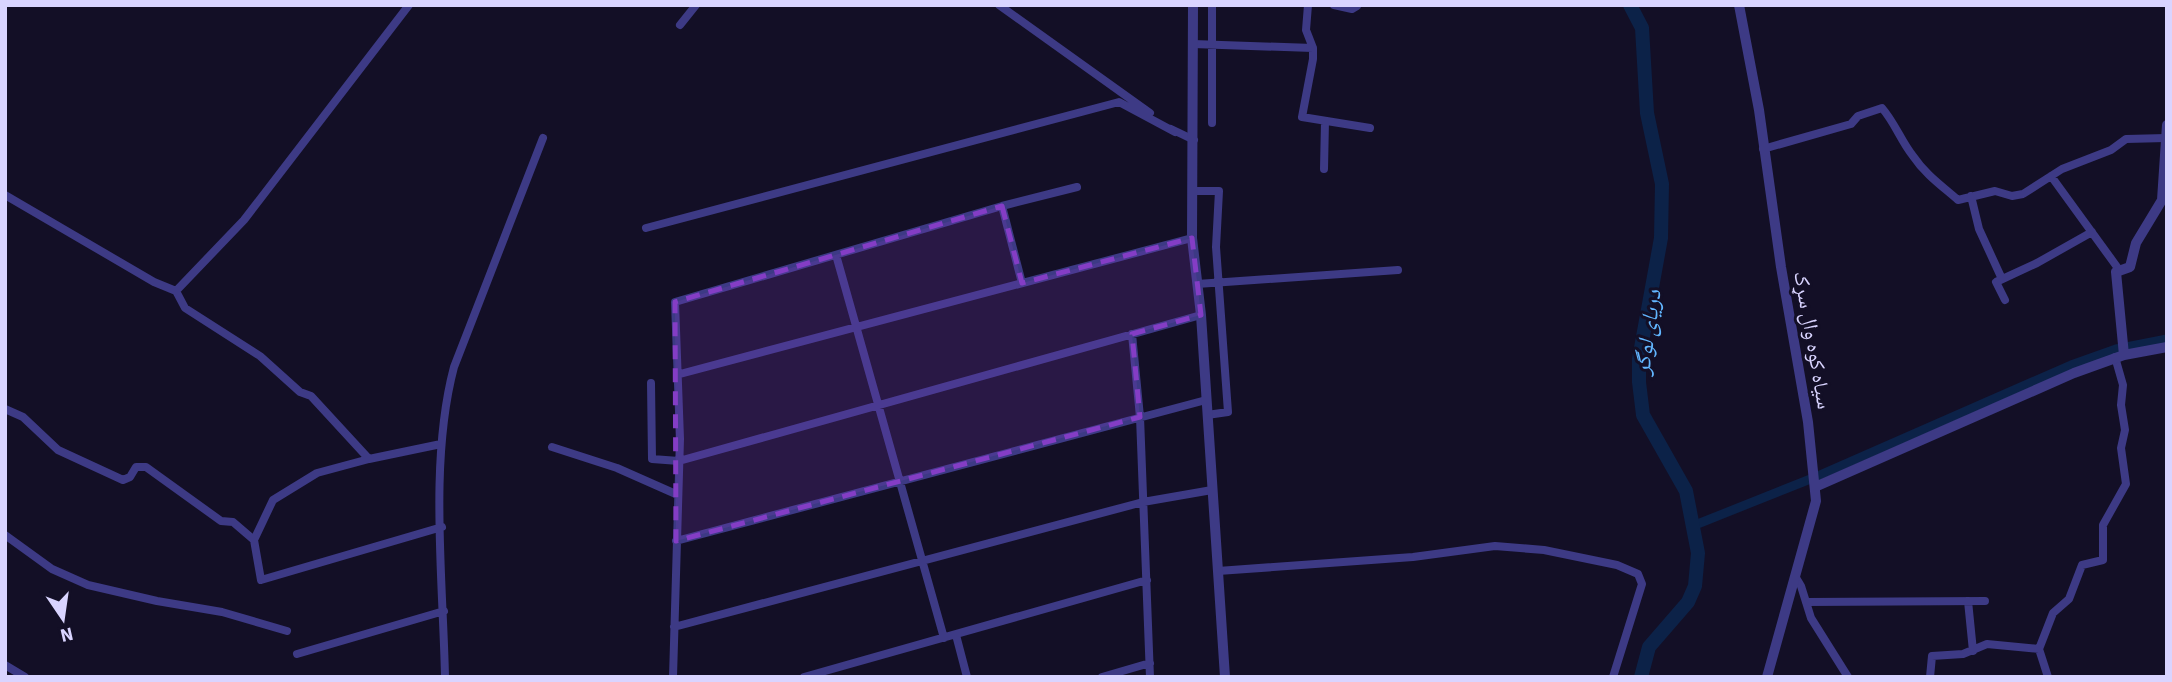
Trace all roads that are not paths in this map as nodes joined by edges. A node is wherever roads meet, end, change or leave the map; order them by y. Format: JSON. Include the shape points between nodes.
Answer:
{"nodes":[{"id":1,"x":409,"y":5,"type":"edge"},
{"id":2,"x":696,"y":5,"type":"edge"},
{"id":3,"x":999,"y":5,"type":"edge"},
{"id":4,"x":1193,"y":5,"type":"edge"},
{"id":5,"x":1212,"y":5,"type":"edge"},
{"id":6,"x":1308,"y":5,"type":"edge"},
{"id":7,"x":1334,"y":5,"type":"edge"},
{"id":8,"x":1739,"y":5,"type":"edge"},
{"id":9,"x":1357,"y":6,"type":"edge"},
{"id":10,"x":680,"y":24,"type":"dead end"},
{"id":11,"x":1194,"y":44,"type":"junction"},
{"id":12,"x":1211,"y":44,"type":"junction"},
{"id":13,"x":1313,"y":48,"type":"junction"},
{"id":14,"x":1325,"y":121,"type":"junction"},
{"id":15,"x":1212,"y":123,"type":"dead end"},
{"id":16,"x":2167,"y":125,"type":"edge"},
{"id":17,"x":1370,"y":128,"type":"dead end"},
{"id":18,"x":1175,"y":132,"type":"junction"},
{"id":19,"x":543,"y":138,"type":"dead end"},
{"id":20,"x":2166,"y":138,"type":"edge"},
{"id":21,"x":1194,"y":139,"type":"junction"},
{"id":22,"x":1763,"y":149,"type":"junction"},
{"id":23,"x":1324,"y":169,"type":"dead end"},
{"id":24,"x":2052,"y":176,"type":"junction"},
{"id":25,"x":1077,"y":187,"type":"dead end"},
{"id":26,"x":1194,"y":191,"type":"junction"},
{"id":27,"x":5,"y":195,"type":"edge"},
{"id":28,"x":1971,"y":197,"type":"junction"},
{"id":29,"x":1002,"y":206,"type":"junction"},
{"id":30,"x":646,"y":228,"type":"dead end"},
{"id":31,"x":2092,"y":232,"type":"junction"},
{"id":32,"x":1192,"y":238,"type":"junction"},
{"id":33,"x":836,"y":255,"type":"junction"},
{"id":34,"x":1398,"y":270,"type":"dead end"},
{"id":35,"x":2120,"y":271,"type":"junction"},
{"id":36,"x":2002,"y":279,"type":"junction"},
{"id":37,"x":1218,"y":282,"type":"junction"},
{"id":38,"x":1022,"y":283,"type":"junction"},
{"id":39,"x":1197,"y":284,"type":"junction"},
{"id":40,"x":176,"y":291,"type":"junction"},
{"id":41,"x":2005,"y":300,"type":"dead end"},
{"id":42,"x":1201,"y":315,"type":"junction"},
{"id":43,"x":855,"y":328,"type":"junction"},
{"id":44,"x":1132,"y":334,"type":"junction"},
{"id":45,"x":2167,"y":346,"type":"edge"},
{"id":46,"x":2121,"y":352,"type":"junction"},
{"id":47,"x":680,"y":374,"type":"junction"},
{"id":48,"x":651,"y":383,"type":"dead end"},
{"id":49,"x":1206,"y":400,"type":"junction"},
{"id":50,"x":878,"y":405,"type":"junction"},
{"id":51,"x":5,"y":409,"type":"edge"},
{"id":52,"x":1207,"y":415,"type":"junction"},
{"id":53,"x":1140,"y":417,"type":"junction"},
{"id":54,"x":441,"y":444,"type":"junction"},
{"id":55,"x":552,"y":447,"type":"dead end"},
{"id":56,"x":369,"y":459,"type":"junction"},
{"id":57,"x":679,"y":461,"type":"junction"},
{"id":58,"x":900,"y":481,"type":"junction"},
{"id":59,"x":1815,"y":485,"type":"junction"},
{"id":60,"x":1212,"y":490,"type":"junction"},
{"id":61,"x":678,"y":495,"type":"junction"},
{"id":62,"x":1143,"y":502,"type":"junction"},
{"id":63,"x":442,"y":527,"type":"junction"},
{"id":64,"x":5,"y":535,"type":"edge"},
{"id":65,"x":254,"y":540,"type":"junction"},
{"id":66,"x":676,"y":541,"type":"junction"},
{"id":67,"x":921,"y":561,"type":"junction"},
{"id":68,"x":1221,"y":571,"type":"junction"},
{"id":69,"x":1795,"y":576,"type":"junction"},
{"id":70,"x":1147,"y":580,"type":"junction"},
{"id":71,"x":1968,"y":601,"type":"junction"},
{"id":72,"x":1985,"y":601,"type":"dead end"},
{"id":73,"x":1807,"y":602,"type":"junction"},
{"id":74,"x":443,"y":611,"type":"junction"},
{"id":75,"x":674,"y":627,"type":"junction"},
{"id":76,"x":287,"y":631,"type":"dead end"},
{"id":77,"x":956,"y":635,"type":"junction"},
{"id":78,"x":944,"y":638,"type":"junction"},
{"id":79,"x":2039,"y":649,"type":"junction"},
{"id":80,"x":1973,"y":651,"type":"junction"},
{"id":81,"x":297,"y":654,"type":"dead end"},
{"id":82,"x":1150,"y":663,"type":"junction"},
{"id":83,"x":5,"y":665,"type":"edge"},
{"id":84,"x":846,"y":666,"type":"junction"},
{"id":85,"x":25,"y":677,"type":"edge"},
{"id":86,"x":445,"y":677,"type":"edge"},
{"id":87,"x":673,"y":677,"type":"edge"},
{"id":88,"x":804,"y":677,"type":"edge"},
{"id":89,"x":849,"y":677,"type":"edge"},
{"id":90,"x":967,"y":677,"type":"edge"},
{"id":91,"x":1102,"y":677,"type":"edge"},
{"id":92,"x":1150,"y":677,"type":"edge"},
{"id":93,"x":1225,"y":677,"type":"edge"},
{"id":94,"x":1613,"y":677,"type":"edge"},
{"id":95,"x":1766,"y":677,"type":"edge"},
{"id":96,"x":1848,"y":677,"type":"edge"},
{"id":97,"x":1930,"y":677,"type":"edge"},
{"id":98,"x":2048,"y":677,"type":"edge"}],
"edges":[{"from":1,"to":40,"type":"street","via":[[244,220]]},
{"from":2,"to":10,"type":"street"},
{"from":3,"to":18,"type":"street"},
{"from":4,"to":11,"type":"street"},
{"from":5,"to":12,"type":"street"},
{"from":6,"to":13,"type":"street","via":[[1306,30]]},
{"from":7,"to":9,"type":"street"},
{"from":8,"to":22,"type":"street","name":"سیاه کوه وال سړک"},
{"from":11,"to":12,"type":"street"},
{"from":11,"to":21,"type":"street"},
{"from":12,"to":13,"type":"street"},
{"from":12,"to":15,"type":"street"},
{"from":13,"to":14,"type":"street","via":[[1302,117]]},
{"from":14,"to":17,"type":"street"},
{"from":14,"to":23,"type":"street"},
{"from":16,"to":20,"type":"street"},
{"from":18,"to":21,"type":"street"},
{"from":18,"to":30,"type":"street","via":[[1119,102]]},
{"from":19,"to":54,"type":"street","via":[[454,367]]},
{"from":20,"to":24,"type":"street","via":[[2126,139]]},
{"from":20,"to":35,"type":"street","via":[[2162,200],[2136,243],[2130,267]]},
{"from":21,"to":26,"type":"street"},
{"from":22,"to":28,"type":"street","via":[[1851,124],[1858,116],[1882,108],[1929,176],[1958,200]]},
{"from":22,"to":59,"type":"street","name":"سیاه کوه وال سړک"},
{"from":24,"to":28,"type":"street","via":[[2024,194],[1995,191]]},
{"from":24,"to":31,"type":"street"},
{"from":25,"to":29,"type":"street"},
{"from":26,"to":32,"type":"street"},
{"from":26,"to":37,"type":"street","via":[[1219,191]]},
{"from":27,"to":40,"type":"street"},
{"from":28,"to":36,"type":"street","via":[[1979,229]]},
{"from":29,"to":33,"type":"street"},
{"from":29,"to":38,"type":"street"},
{"from":31,"to":35,"type":"street"},
{"from":31,"to":36,"type":"street"},
{"from":32,"to":38,"type":"street"},
{"from":32,"to":39,"type":"street"},
{"from":33,"to":43,"type":"street"},
{"from":33,"to":47,"type":"street","via":[[675,302]]},
{"from":34,"to":37,"type":"street"},
{"from":35,"to":46,"type":"street","via":[[2116,272]]},
{"from":36,"to":41,"type":"street","via":[[1996,282]]},
{"from":37,"to":39,"type":"street"},
{"from":37,"to":52,"type":"street","via":[[1228,412]]},
{"from":38,"to":43,"type":"street"},
{"from":39,"to":42,"type":"street"},
{"from":40,"to":56,"type":"street","via":[[185,308],[260,356],[300,392],[311,396]]},
{"from":42,"to":44,"type":"street"},
{"from":42,"to":49,"type":"street"},
{"from":43,"to":47,"type":"street"},
{"from":43,"to":50,"type":"street"},
{"from":44,"to":50,"type":"street"},
{"from":44,"to":53,"type":"street"},
{"from":45,"to":46,"type":"street"},
{"from":46,"to":59,"type":"street"},
{"from":46,"to":79,"type":"street","via":[[2125,430],[2121,448],[2126,484],[2103,525],[2103,560],[2082,565],[2069,599],[2053,613]]},
{"from":47,"to":57,"type":"street"},
{"from":48,"to":57,"type":"street","via":[[652,459]]},
{"from":49,"to":52,"type":"street"},
{"from":49,"to":53,"type":"street"},
{"from":50,"to":57,"type":"street"},
{"from":50,"to":58,"type":"street"},
{"from":51,"to":65,"type":"street","via":[[23,418],[58,450],[123,480],[136,467],[146,467]]},
{"from":52,"to":60,"type":"street"},
{"from":53,"to":58,"type":"street"},
{"from":53,"to":62,"type":"street"},
{"from":54,"to":56,"type":"street"},
{"from":54,"to":63,"type":"street"},
{"from":55,"to":61,"type":"street","via":[[617,468]]},
{"from":56,"to":65,"type":"street","via":[[317,474],[281,493]]},
{"from":57,"to":61,"type":"street"},
{"from":58,"to":66,"type":"street"},
{"from":58,"to":67,"type":"street"},
{"from":59,"to":69,"type":"street","name":"سیاه کوه وال سړک","via":[[1814,512]]},
{"from":60,"to":62,"type":"street"},
{"from":60,"to":68,"type":"street"},
{"from":61,"to":66,"type":"street"},
{"from":62,"to":67,"type":"street"},
{"from":62,"to":70,"type":"street"},
{"from":63,"to":65,"type":"street","via":[[261,580]]},
{"from":63,"to":74,"type":"street"},
{"from":64,"to":76,"type":"street","via":[[52,569],[88,584],[222,612]]},
{"from":66,"to":75,"type":"street"},
{"from":67,"to":75,"type":"street"},
{"from":67,"to":78,"type":"street"},
{"from":68,"to":93,"type":"street"},
{"from":68,"to":94,"type":"street","via":[[1413,557],[1495,546],[1545,550],[1617,565],[1638,574],[1642,584]]},
{"from":69,"to":73,"type":"street"},
{"from":69,"to":95,"type":"street","name":"سیاه کوه وال سړک"},
{"from":70,"to":77,"type":"street"},
{"from":70,"to":82,"type":"street"},
{"from":71,"to":72,"type":"street"},
{"from":71,"to":73,"type":"street"},
{"from":71,"to":80,"type":"street"},
{"from":73,"to":96,"type":"street","via":[[1816,627]]},
{"from":74,"to":81,"type":"street"},
{"from":74,"to":86,"type":"street"},
{"from":75,"to":87,"type":"street"},
{"from":77,"to":78,"type":"street"},
{"from":77,"to":90,"type":"street"},
{"from":78,"to":84,"type":"street"},
{"from":79,"to":80,"type":"street","via":[[1987,644]]},
{"from":79,"to":98,"type":"street"},
{"from":80,"to":97,"type":"street","via":[[1933,656]]},
{"from":82,"to":91,"type":"street"},
{"from":82,"to":92,"type":"street"},
{"from":83,"to":85,"type":"street"},
{"from":84,"to":88,"type":"street"},
{"from":84,"to":89,"type":"street"}]}
